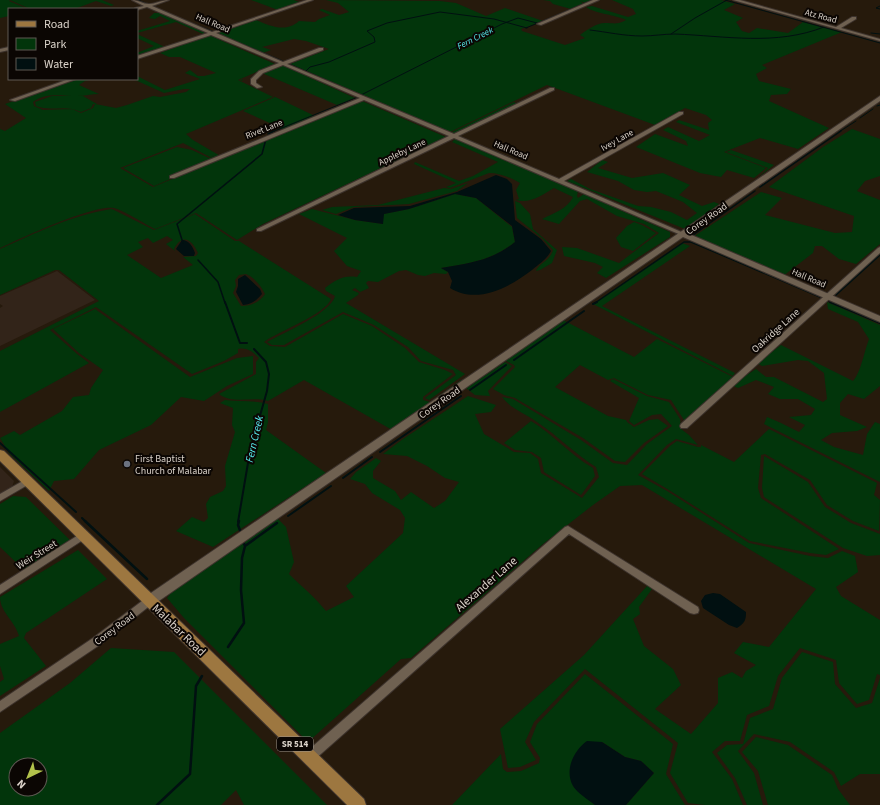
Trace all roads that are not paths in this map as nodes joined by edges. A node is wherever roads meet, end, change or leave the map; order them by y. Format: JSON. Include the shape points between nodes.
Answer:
{"nodes":[{"id":1,"x":134,"y":0,"type":"edge"},
{"id":2,"x":167,"y":0,"type":"edge"},
{"id":3,"x":311,"y":0,"type":"edge"},
{"id":4,"x":597,"y":0,"type":"edge"},
{"id":5,"x":738,"y":0,"type":"edge"},
{"id":6,"x":148,"y":6,"type":"junction"},
{"id":7,"x":138,"y":9,"type":"edge"},
{"id":8,"x":854,"y":18,"type":"dead end"},
{"id":9,"x":539,"y":24,"type":"dead end"},
{"id":10,"x":837,"y":28,"type":"junction"},
{"id":11,"x":211,"y":33,"type":"junction"},
{"id":12,"x":880,"y":40,"type":"edge"},
{"id":13,"x":321,"y":48,"type":"dead end"},
{"id":14,"x":138,"y":58,"type":"edge"},
{"id":15,"x":284,"y":63,"type":"junction"},
{"id":16,"x":71,"y":80,"type":"edge"},
{"id":17,"x":260,"y":87,"type":"dead end"},
{"id":18,"x":552,"y":89,"type":"dead end"},
{"id":19,"x":364,"y":98,"type":"junction"},
{"id":20,"x":880,"y":98,"type":"edge"},
{"id":21,"x":12,"y":100,"type":"dead end"},
{"id":22,"x":682,"y":113,"type":"dead end"},
{"id":23,"x":454,"y":136,"type":"junction"},
{"id":24,"x":172,"y":177,"type":"dead end"},
{"id":25,"x":560,"y":181,"type":"junction"},
{"id":26,"x":259,"y":230,"type":"dead end"},
{"id":27,"x":683,"y":234,"type":"junction"},
{"id":28,"x":880,"y":249,"type":"edge"},
{"id":29,"x":827,"y":297,"type":"junction"},
{"id":30,"x":880,"y":319,"type":"edge"},
{"id":31,"x":684,"y":426,"type":"dead end"},
{"id":32,"x":0,"y":454,"type":"edge"},
{"id":33,"x":28,"y":481,"type":"junction"},
{"id":34,"x":0,"y":498,"type":"edge"},
{"id":35,"x":84,"y":536,"type":"junction"},
{"id":36,"x":0,"y":590,"type":"edge"},
{"id":37,"x":150,"y":601,"type":"junction"},
{"id":38,"x":694,"y":610,"type":"dead end"},
{"id":39,"x":0,"y":707,"type":"edge"},
{"id":40,"x":309,"y":757,"type":"junction"},
{"id":41,"x":358,"y":805,"type":"edge"}],
"edges":[{"from":1,"to":6,"type":"street","name":"Hall Road"},
{"from":2,"to":6,"type":"street"},
{"from":3,"to":11,"type":"street"},
{"from":4,"to":9,"type":"street"},
{"from":5,"to":10,"type":"street","name":"Atz Road"},
{"from":6,"to":7,"type":"street"},
{"from":6,"to":11,"type":"street","name":"Hall Road"},
{"from":8,"to":10,"type":"street"},
{"from":10,"to":12,"type":"street","name":"Atz Road"},
{"from":11,"to":14,"type":"street"},
{"from":11,"to":15,"type":"street","name":"Hall Road"},
{"from":13,"to":15,"type":"street"},
{"from":15,"to":17,"type":"street","via":[[256,76],[253,82]]},
{"from":15,"to":19,"type":"street","name":"Hall Road"},
{"from":16,"to":21,"type":"street"},
{"from":18,"to":23,"type":"street","name":"Appleby Lane"},
{"from":19,"to":23,"type":"street","name":"Hall Road"},
{"from":19,"to":24,"type":"street","name":"Rivet Lane"},
{"from":20,"to":27,"type":"street","name":"Corey Road"},
{"from":22,"to":25,"type":"street","name":"Ivey Lane"},
{"from":23,"to":25,"type":"street","name":"Hall Road"},
{"from":23,"to":26,"type":"street","name":"Appleby Lane"},
{"from":25,"to":27,"type":"street","name":"Hall Road"},
{"from":27,"to":29,"type":"street","name":"Hall Road"},
{"from":27,"to":37,"type":"street","name":"Corey Road"},
{"from":28,"to":29,"type":"street","name":"Oakridge Lane"},
{"from":29,"to":30,"type":"street","name":"Hall Road"},
{"from":29,"to":31,"type":"street","name":"Oakridge Lane"},
{"from":32,"to":33,"type":"main road","name":"Malabar Road","number":"SR 514"},
{"from":33,"to":34,"type":"street"},
{"from":33,"to":35,"type":"main road","name":"Malabar Road","number":"SR 514"},
{"from":35,"to":36,"type":"street","name":"Weir Street"},
{"from":35,"to":37,"type":"main road","name":"Malabar Road","number":"SR 514"},
{"from":37,"to":39,"type":"street","name":"Corey Road"},
{"from":37,"to":40,"type":"main road","name":"Malabar Road","number":"SR 514"},
{"from":38,"to":40,"type":"street","name":"Alexander Lane","via":[[568,529]]},
{"from":40,"to":41,"type":"main road","name":"Malabar Road","number":"SR 514"}]}
